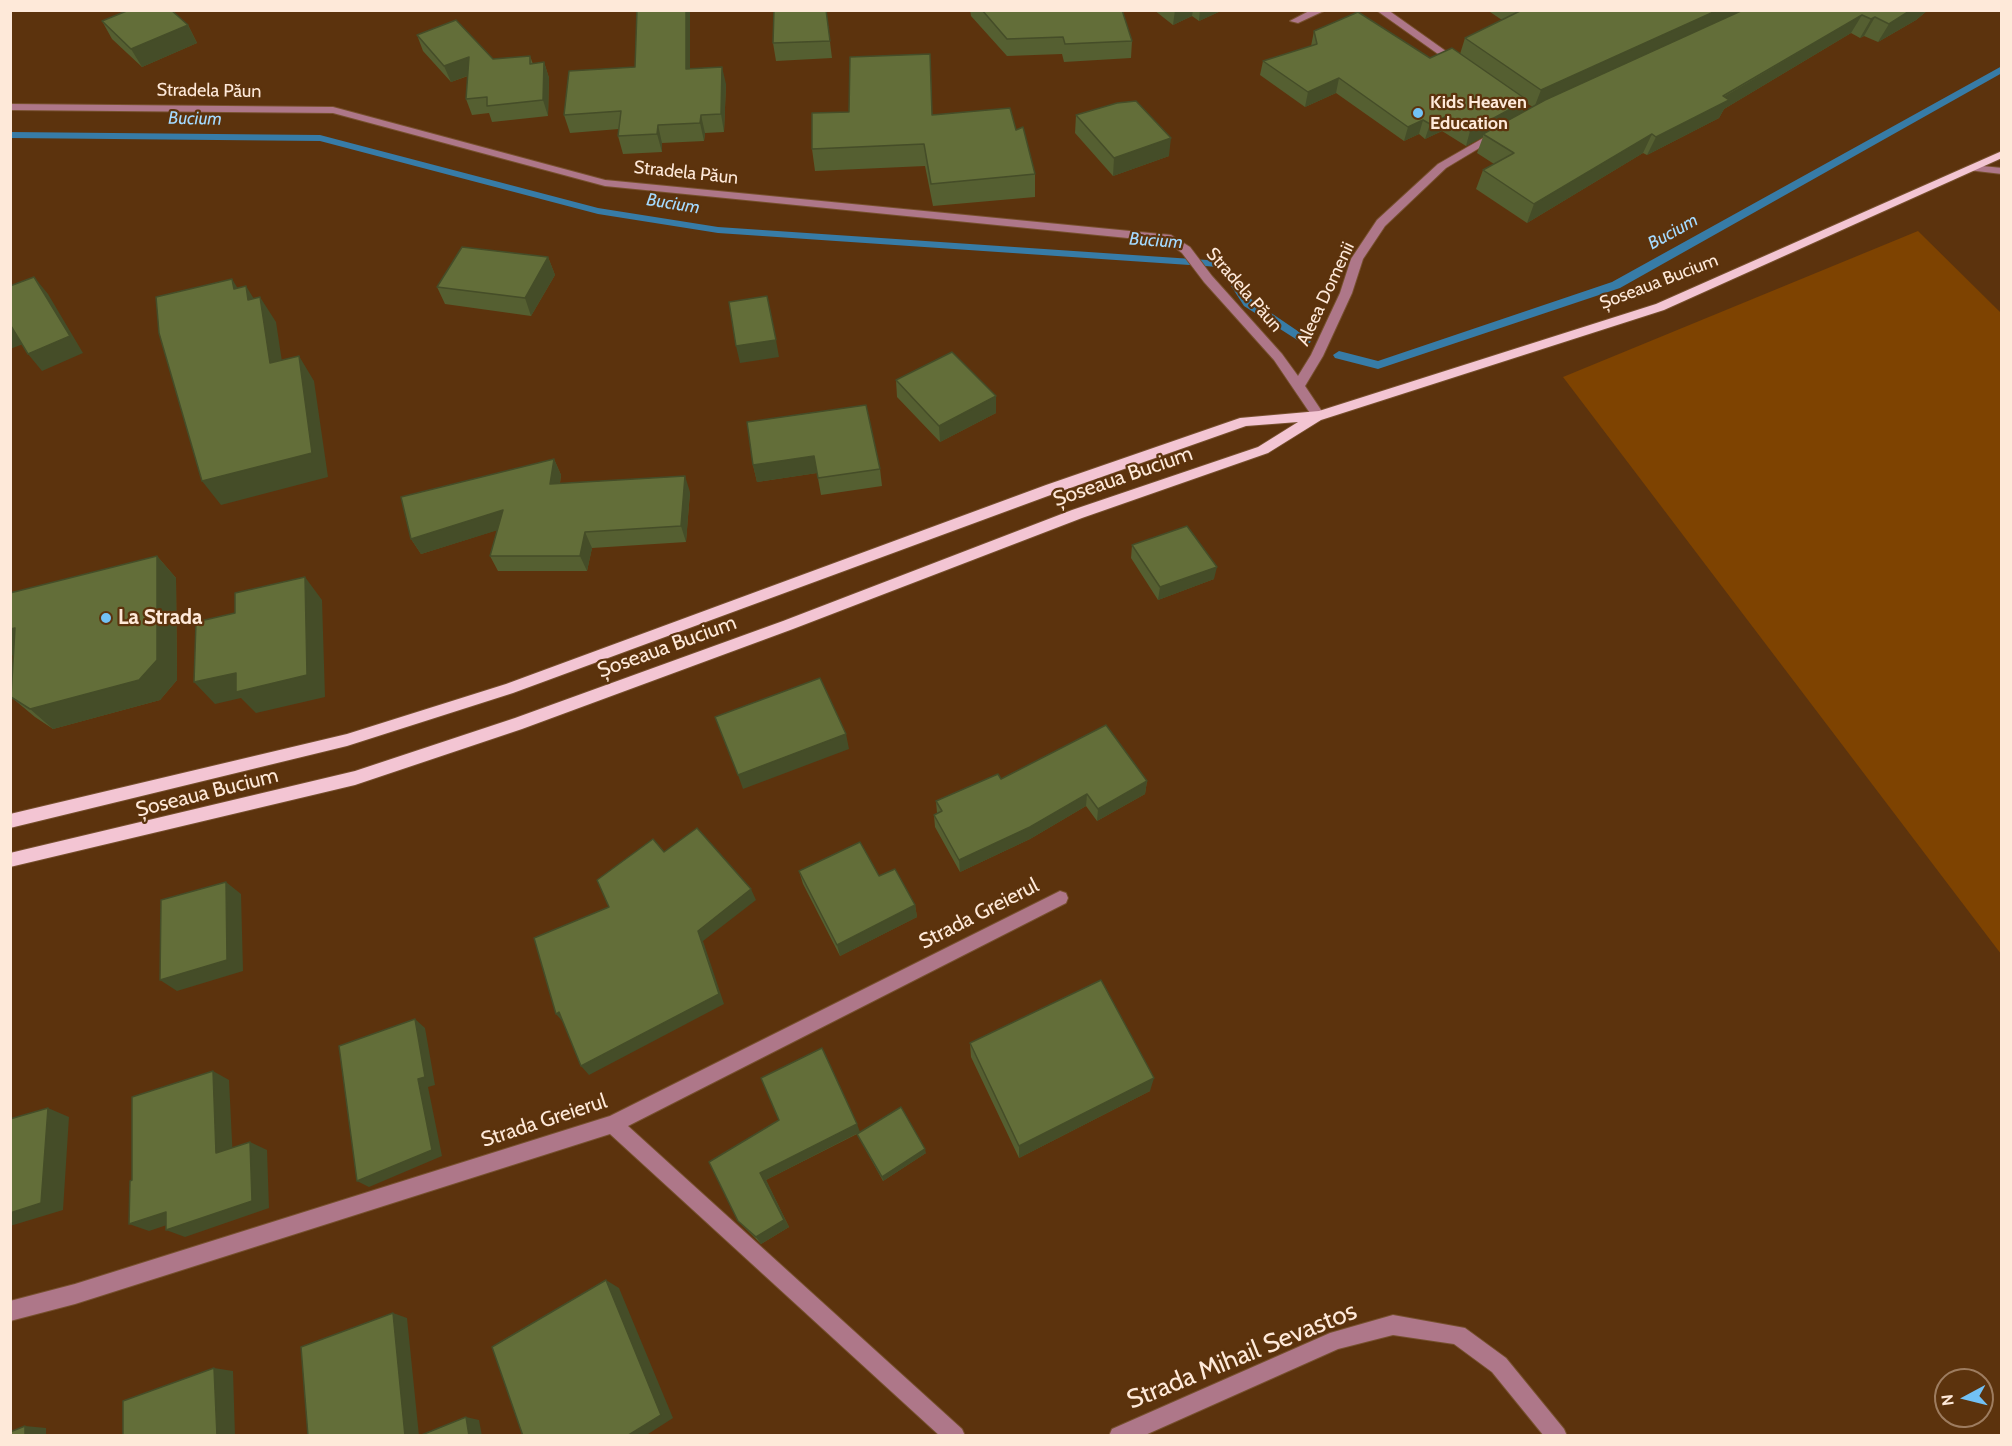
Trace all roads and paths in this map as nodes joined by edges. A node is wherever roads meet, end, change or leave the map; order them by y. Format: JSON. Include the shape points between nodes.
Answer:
{"nodes":[{"id":1,"x":1321,"y":10,"type":"edge"},
{"id":2,"x":1382,"y":10,"type":"edge"},
{"id":3,"x":1295,"y":21,"type":"dead end"},
{"id":4,"x":1467,"y":69,"type":"edge"},
{"id":5,"x":10,"y":107,"type":"edge"},
{"id":6,"x":1503,"y":132,"type":"edge"},
{"id":7,"x":2001,"y":154,"type":"edge"},
{"id":8,"x":1972,"y":168,"type":"junction"},
{"id":9,"x":2001,"y":171,"type":"edge"},
{"id":10,"x":1298,"y":387,"type":"junction"},
{"id":11,"x":1318,"y":416,"type":"junction"},
{"id":12,"x":10,"y":821,"type":"edge"},
{"id":13,"x":10,"y":860,"type":"edge"},
{"id":14,"x":1060,"y":898,"type":"dead end"},
{"id":15,"x":613,"y":1124,"type":"junction"},
{"id":16,"x":10,"y":1311,"type":"edge"},
{"id":17,"x":955,"y":1436,"type":"edge"},
{"id":18,"x":1119,"y":1436,"type":"edge"},
{"id":19,"x":1557,"y":1436,"type":"edge"}],
"edges":[{"from":1,"to":3,"type":"street"},
{"from":2,"to":4,"type":"street"},
{"from":5,"to":10,"type":"street","name":"Stradela Păun","via":[[333,110],[605,183],[1171,239],[1186,250],[1278,357]]},
{"from":6,"to":10,"type":"street","name":"Aleea Domenii","via":[[1442,166],[1381,223],[1357,259],[1317,356]]},
{"from":7,"to":8,"type":"main road","name":"Șoseaua Bucium"},
{"from":8,"to":9,"type":"street"},
{"from":8,"to":11,"type":"main road","name":"Șoseaua Bucium","via":[[1660,307]]},
{"from":10,"to":11,"type":"street"},
{"from":11,"to":12,"type":"main road","name":"Șoseaua Bucium","via":[[1245,421],[508,689],[347,740]]},
{"from":11,"to":13,"type":"main road","name":"Șoseaua Bucium","via":[[1263,450],[1077,514],[517,724],[355,778]]},
{"from":14,"to":15,"type":"street","name":"Strada Greierul"},
{"from":15,"to":16,"type":"street","name":"Strada Greierul","via":[[75,1294]]},
{"from":15,"to":17,"type":"street"},
{"from":18,"to":19,"type":"street","name":"Strada Mihail Sevastos","via":[[1337,1340],[1393,1325],[1458,1335],[1499,1365]]}]}
